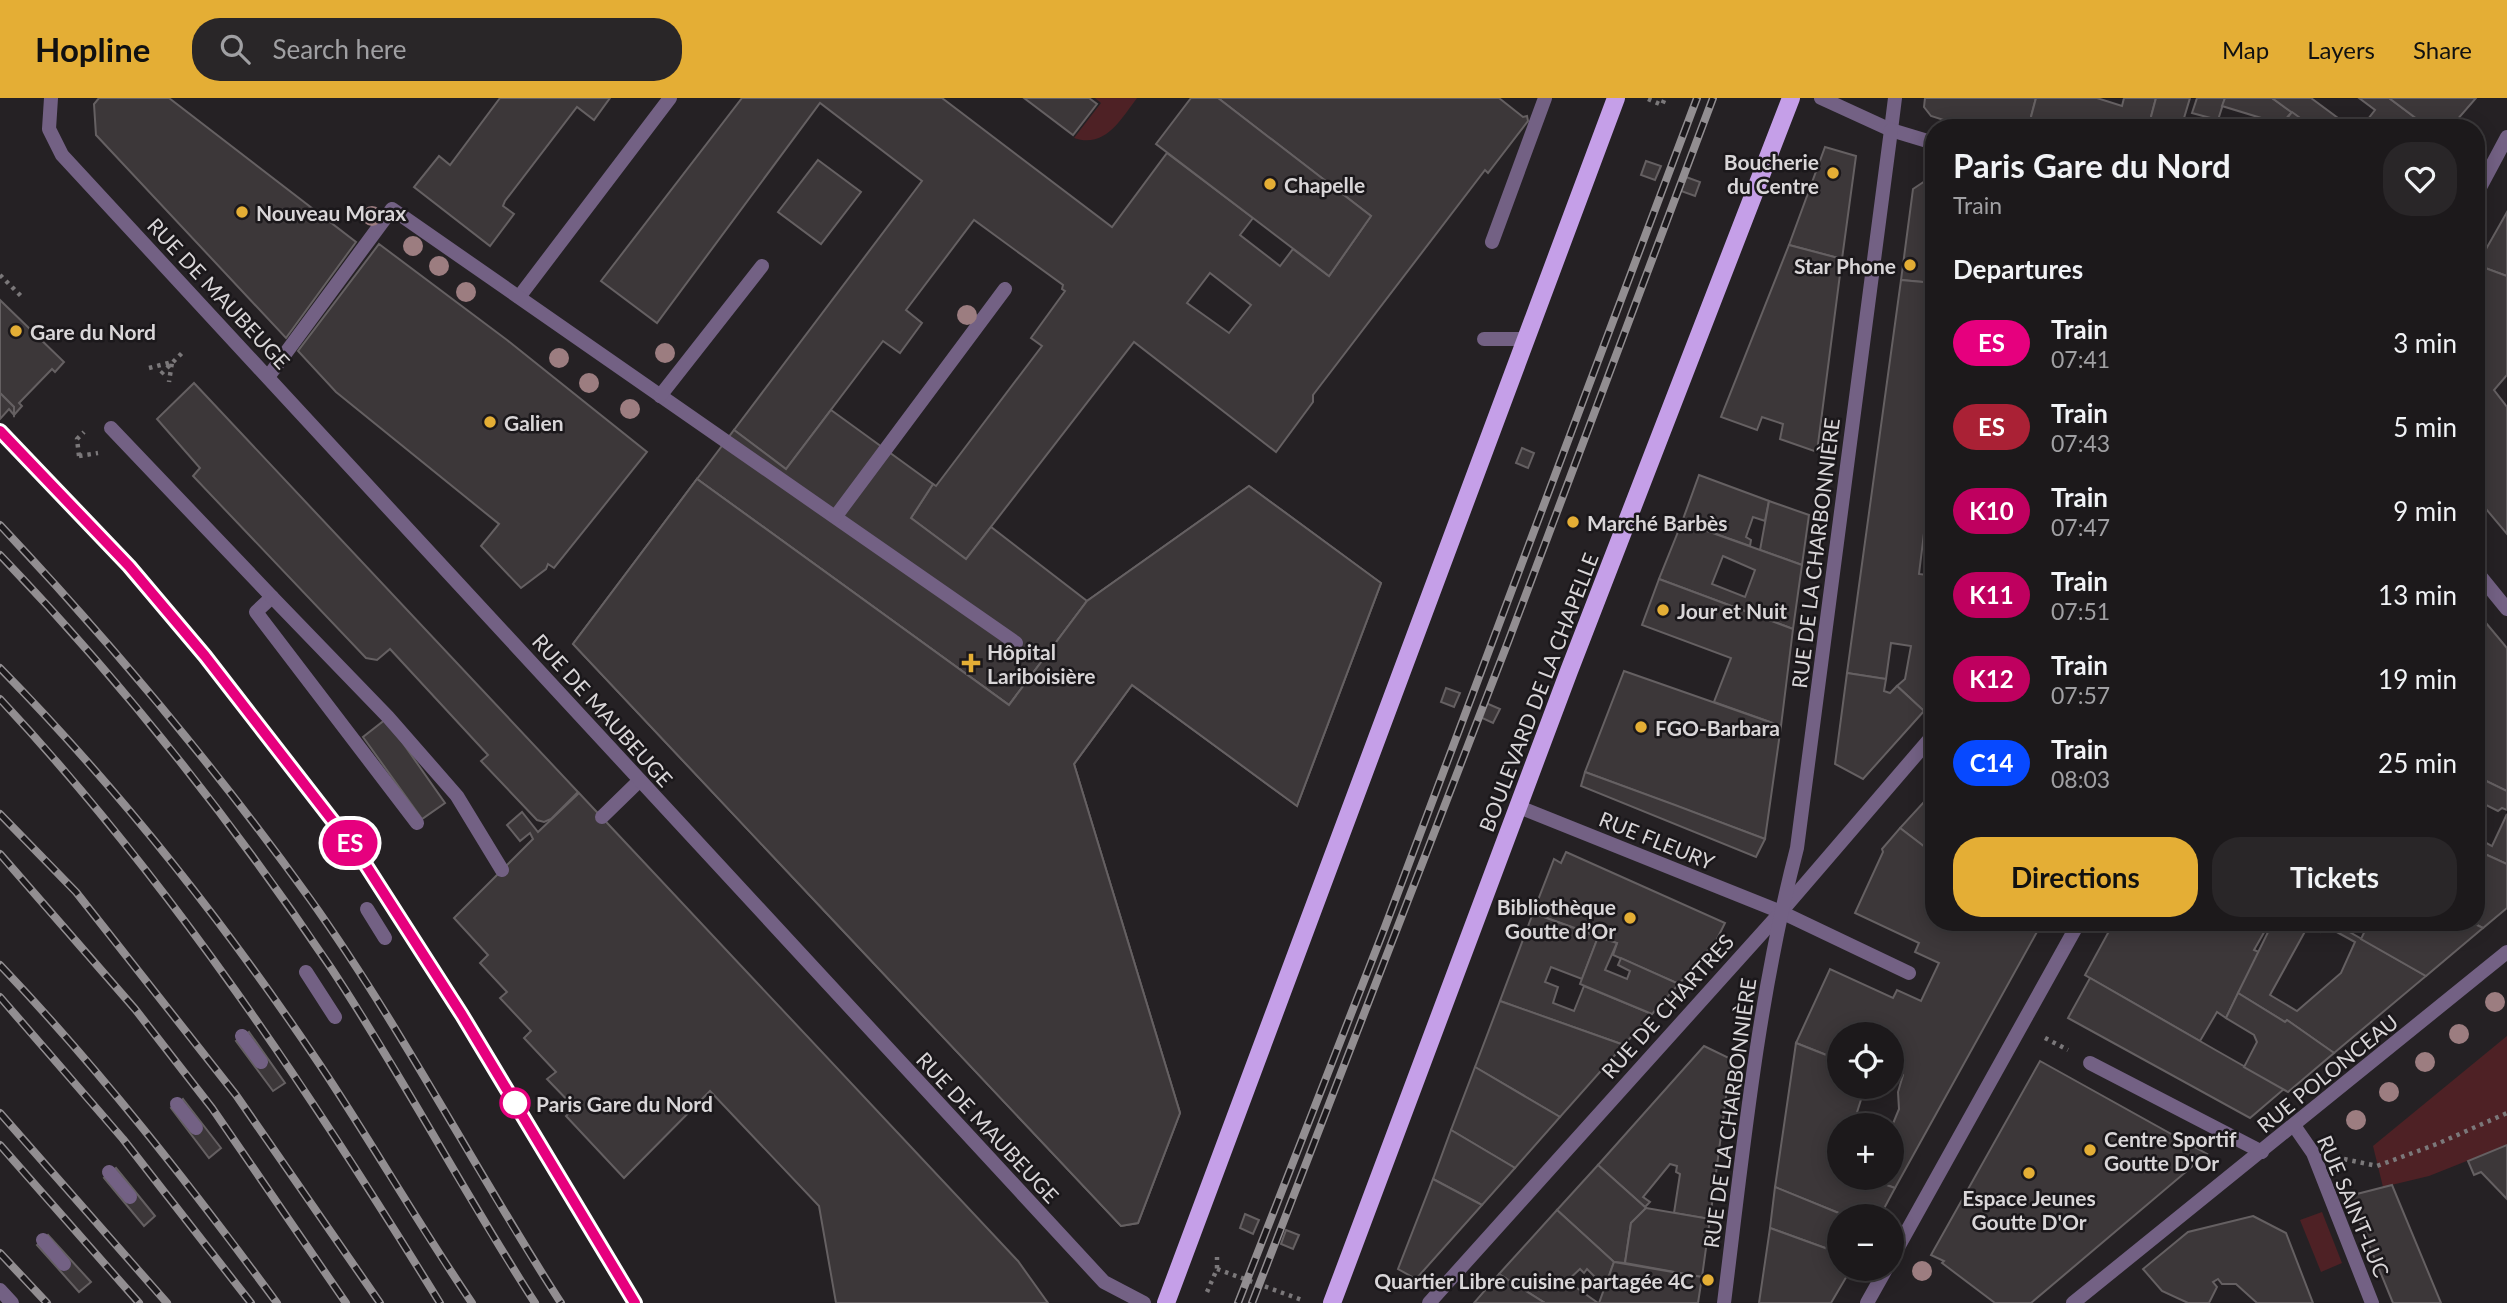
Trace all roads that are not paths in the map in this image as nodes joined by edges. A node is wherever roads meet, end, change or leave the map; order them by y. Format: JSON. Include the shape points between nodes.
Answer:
{"nodes":[{"id":1,"x":51,"y":98,"type":"edge"},
{"id":2,"x":670,"y":98,"type":"edge"},
{"id":3,"x":1545,"y":98,"type":"edge"},
{"id":4,"x":1616,"y":98,"type":"edge"},
{"id":5,"x":1791,"y":98,"type":"edge"},
{"id":6,"x":1821,"y":98,"type":"edge"},
{"id":7,"x":1895,"y":98,"type":"edge"},
{"id":8,"x":1891,"y":130,"type":"junction"},
{"id":9,"x":2507,"y":137,"type":"edge"},
{"id":10,"x":1925,"y":140,"type":"edge"},
{"id":11,"x":2485,"y":178,"type":"edge"},
{"id":12,"x":1492,"y":242,"type":"dead end"},
{"id":13,"x":762,"y":266,"type":"dead end"},
{"id":14,"x":1004,"y":289,"type":"dead end"},
{"id":15,"x":519,"y":298,"type":"junction"},
{"id":16,"x":1484,"y":339,"type":"dead end"},
{"id":17,"x":1525,"y":339,"type":"junction"},
{"id":18,"x":268,"y":377,"type":"junction"},
{"id":19,"x":660,"y":396,"type":"junction"},
{"id":20,"x":111,"y":428,"type":"dead end"},
{"id":21,"x":836,"y":516,"type":"junction"},
{"id":22,"x":2485,"y":582,"type":"edge"},
{"id":23,"x":272,"y":597,"type":"junction"},
{"id":24,"x":2507,"y":609,"type":"edge"},
{"id":25,"x":1016,"y":643,"type":"dead end"},
{"id":26,"x":1925,"y":744,"type":"edge"},
{"id":27,"x":639,"y":781,"type":"junction"},
{"id":28,"x":1519,"y":807,"type":"junction"},
{"id":29,"x":602,"y":817,"type":"dead end"},
{"id":30,"x":417,"y":823,"type":"dead end"},
{"id":31,"x":502,"y":870,"type":"dead end"},
{"id":32,"x":366,"y":909,"type":"dead end"},
{"id":33,"x":1781,"y":912,"type":"junction"},
{"id":34,"x":2074,"y":931,"type":"edge"},
{"id":35,"x":385,"y":938,"type":"dead end"},
{"id":36,"x":2507,"y":952,"type":"edge"},
{"id":37,"x":306,"y":972,"type":"dead end"},
{"id":38,"x":1909,"y":973,"type":"dead end"},
{"id":39,"x":335,"y":1017,"type":"dead end"},
{"id":40,"x":242,"y":1036,"type":"dead end"},
{"id":41,"x":261,"y":1062,"type":"dead end"},
{"id":42,"x":2090,"y":1063,"type":"dead end"},
{"id":43,"x":177,"y":1104,"type":"dead end"},
{"id":44,"x":2295,"y":1127,"type":"junction"},
{"id":45,"x":196,"y":1128,"type":"dead end"},
{"id":46,"x":2262,"y":1152,"type":"junction"},
{"id":47,"x":109,"y":1172,"type":"dead end"},
{"id":48,"x":130,"y":1197,"type":"dead end"},
{"id":49,"x":1904,"y":1236,"type":"edge"},
{"id":50,"x":43,"y":1240,"type":"dead end"},
{"id":51,"x":64,"y":1264,"type":"dead end"},
{"id":52,"x":1879,"y":1281,"type":"edge"},
{"id":53,"x":0,"y":1290,"type":"edge"},
{"id":54,"x":12,"y":1303,"type":"edge"},
{"id":55,"x":1144,"y":1303,"type":"edge"},
{"id":56,"x":1166,"y":1303,"type":"edge"},
{"id":57,"x":1332,"y":1303,"type":"edge"},
{"id":58,"x":1429,"y":1303,"type":"edge"},
{"id":59,"x":1724,"y":1303,"type":"edge"},
{"id":60,"x":1867,"y":1303,"type":"edge"},
{"id":61,"x":2073,"y":1303,"type":"edge"},
{"id":62,"x":2372,"y":1303,"type":"edge"}],
"edges":[{"from":1,"to":18,"type":"street","name":"RUE DE MAUBEUGE","via":[[49,129],[62,155]]},
{"from":2,"to":15,"type":"street"},
{"from":3,"to":12,"type":"street"},
{"from":4,"to":17,"type":"main road"},
{"from":5,"to":28,"type":"main road","name":"BOULEVARD DE LA CHAPELLE"},
{"from":6,"to":8,"type":"street"},
{"from":7,"to":8,"type":"street","name":"RUE DE LA CHARBONNIÈRE"},
{"from":8,"to":10,"type":"street"},
{"from":8,"to":33,"type":"street","name":"RUE DE LA CHARBONNIÈRE","via":[[1797,848]]},
{"from":9,"to":11,"type":"street"},
{"from":13,"to":19,"type":"street"},
{"from":14,"to":21,"type":"street"},
{"from":15,"to":18,"type":"street","via":[[392,209]]},
{"from":15,"to":19,"type":"street"},
{"from":16,"to":17,"type":"street"},
{"from":17,"to":56,"type":"main road"},
{"from":18,"to":27,"type":"street","name":"RUE DE MAUBEUGE"},
{"from":19,"to":21,"type":"street"},
{"from":20,"to":23,"type":"street"},
{"from":21,"to":25,"type":"street"},
{"from":22,"to":24,"type":"street"},
{"from":23,"to":30,"type":"street","via":[[256,612]]},
{"from":23,"to":31,"type":"street","via":[[457,796]]},
{"from":26,"to":33,"type":"street","name":"RUE DE CHARTRES"},
{"from":27,"to":29,"type":"street"},
{"from":27,"to":55,"type":"street","name":"RUE DE MAUBEUGE","via":[[1104,1282]]},
{"from":28,"to":33,"type":"street","name":"RUE FLEURY"},
{"from":28,"to":57,"type":"main road","name":"BOULEVARD DE LA CHAPELLE"},
{"from":32,"to":35,"type":"street"},
{"from":33,"to":38,"type":"street","name":"RUE FLEURY"},
{"from":33,"to":58,"type":"street","name":"RUE DE CHARTRES"},
{"from":33,"to":59,"type":"street","name":"RUE DE LA CHARBONNIÈRE","via":[[1758,1035]]},
{"from":34,"to":49,"type":"street"},
{"from":36,"to":44,"type":"street","name":"RUE POLONCEAU"},
{"from":37,"to":39,"type":"street"},
{"from":40,"to":41,"type":"street"},
{"from":42,"to":46,"type":"street"},
{"from":43,"to":45,"type":"street"},
{"from":44,"to":46,"type":"street","name":"RUE POLONCEAU"},
{"from":44,"to":62,"type":"street","name":"RUE SAINT-LUC","via":[[2313,1153]]},
{"from":46,"to":61,"type":"street","name":"RUE POLONCEAU"},
{"from":47,"to":48,"type":"street"},
{"from":50,"to":51,"type":"street"},
{"from":52,"to":60,"type":"street"},
{"from":53,"to":54,"type":"street"}]}
